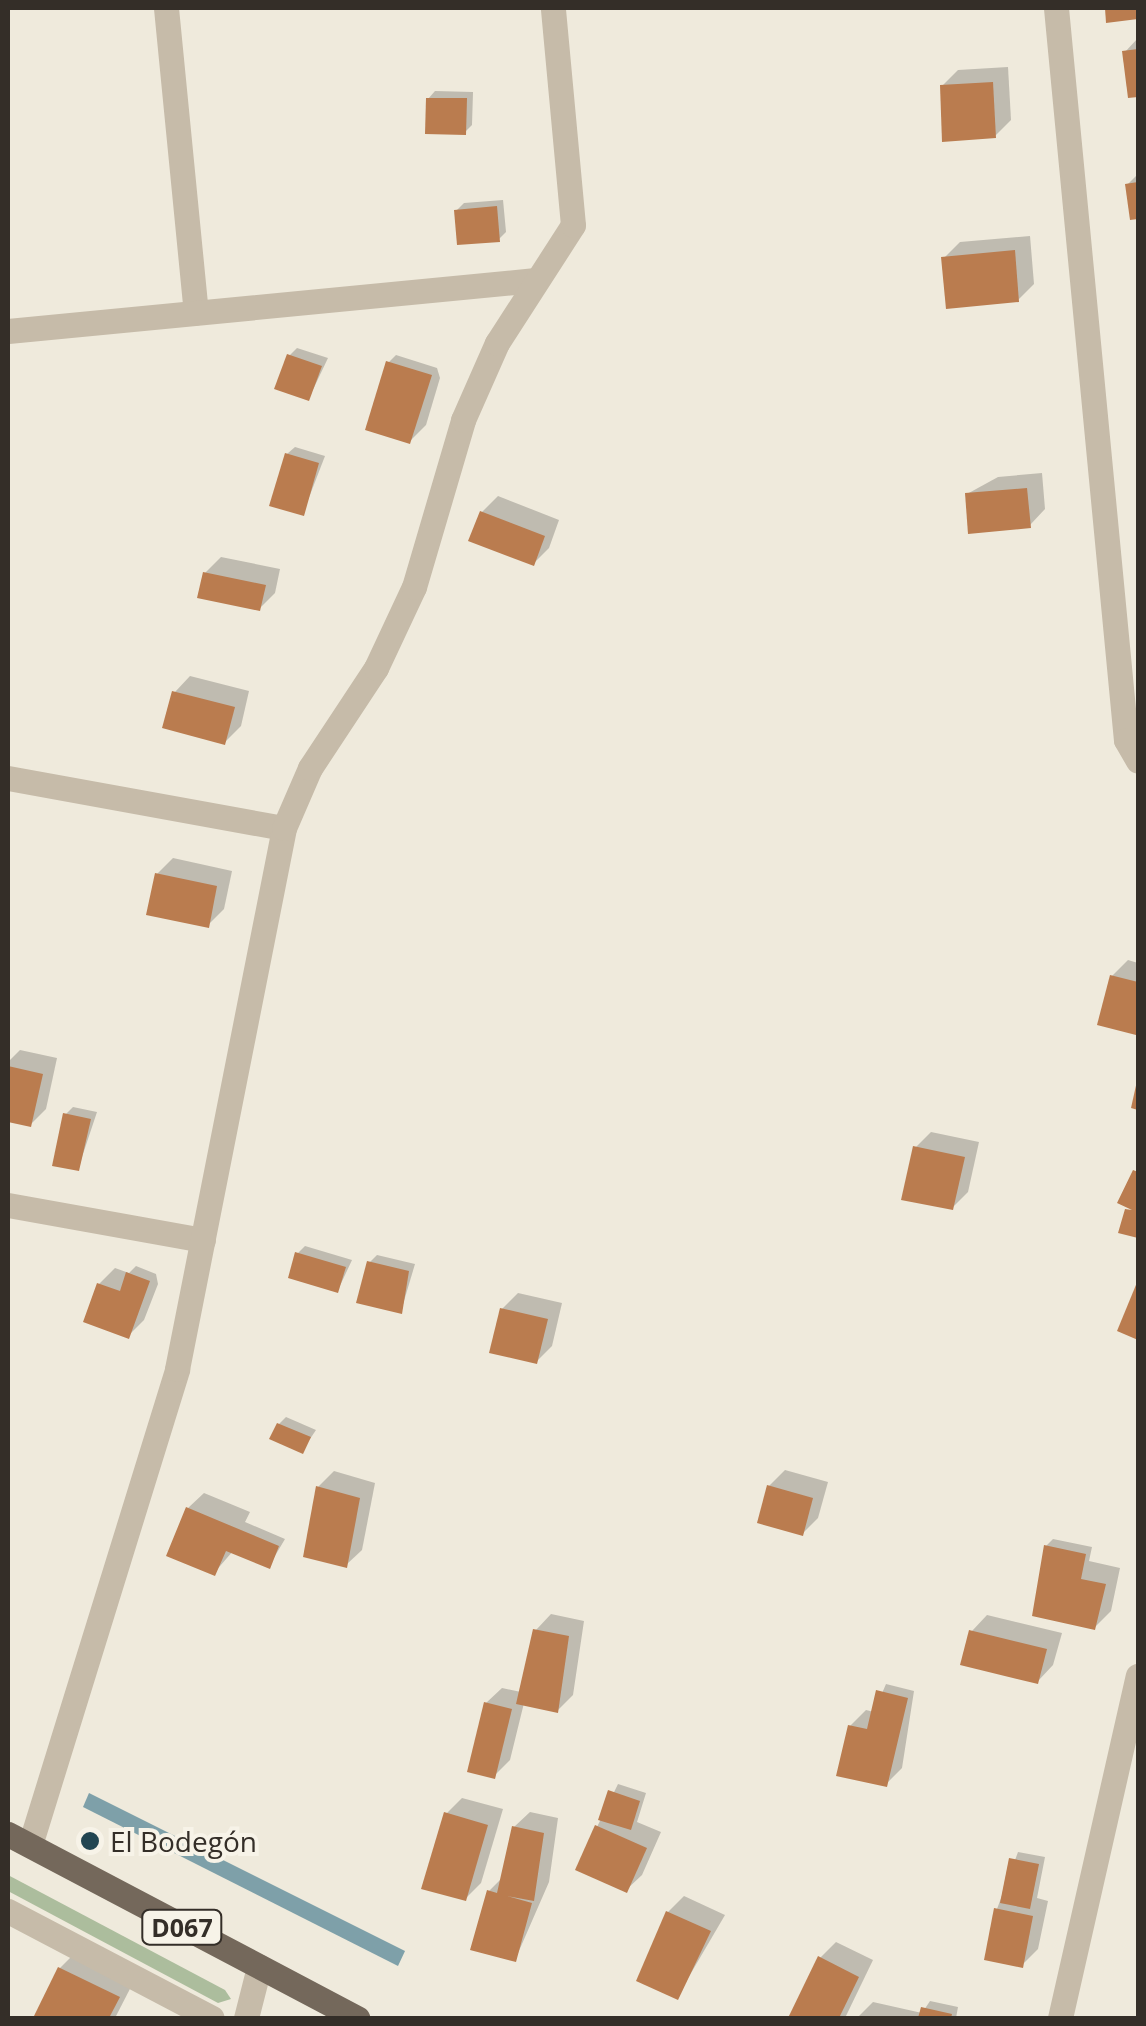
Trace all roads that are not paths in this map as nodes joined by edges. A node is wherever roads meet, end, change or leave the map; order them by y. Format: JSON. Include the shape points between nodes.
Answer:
{"nodes":[{"id":1,"x":166,"y":8,"type":"edge"},
{"id":2,"x":553,"y":8,"type":"edge"},
{"id":3,"x":1056,"y":8,"type":"edge"},
{"id":4,"x":536,"y":280,"type":"junction"},
{"id":5,"x":196,"y":313,"type":"junction"},
{"id":6,"x":8,"y":331,"type":"edge"},
{"id":7,"x":1138,"y":762,"type":"edge"},
{"id":8,"x":8,"y":778,"type":"edge"},
{"id":9,"x":284,"y":828,"type":"junction"},
{"id":10,"x":8,"y":1205,"type":"edge"},
{"id":11,"x":203,"y":1240,"type":"junction"},
{"id":12,"x":1138,"y":1676,"type":"edge"},
{"id":13,"x":18,"y":1840,"type":"edge"},
{"id":14,"x":8,"y":1911,"type":"edge"},
{"id":15,"x":259,"y":1968,"type":"junction"},
{"id":16,"x":212,"y":2018,"type":"edge"},
{"id":17,"x":246,"y":2018,"type":"edge"},
{"id":18,"x":357,"y":2018,"type":"edge"},
{"id":19,"x":1060,"y":2018,"type":"edge"}],
"edges":[{"from":1,"to":5,"type":"street"},
{"from":2,"to":4,"type":"street","via":[[572,224]]},
{"from":3,"to":7,"type":"street","via":[[1126,740]]},
{"from":4,"to":5,"type":"street"},
{"from":4,"to":9,"type":"street","via":[[497,343],[463,420],[414,587],[376,668],[310,768]]},
{"from":5,"to":6,"type":"street"},
{"from":8,"to":9,"type":"street"},
{"from":9,"to":11,"type":"street"},
{"from":10,"to":11,"type":"street"},
{"from":11,"to":13,"type":"street","via":[[177,1369]]},
{"from":12,"to":19,"type":"street"},
{"from":13,"to":15,"type":"main road","number":"D067"},
{"from":14,"to":16,"type":"street"},
{"from":15,"to":17,"type":"street"},
{"from":15,"to":18,"type":"main road","number":"D067"}]}
